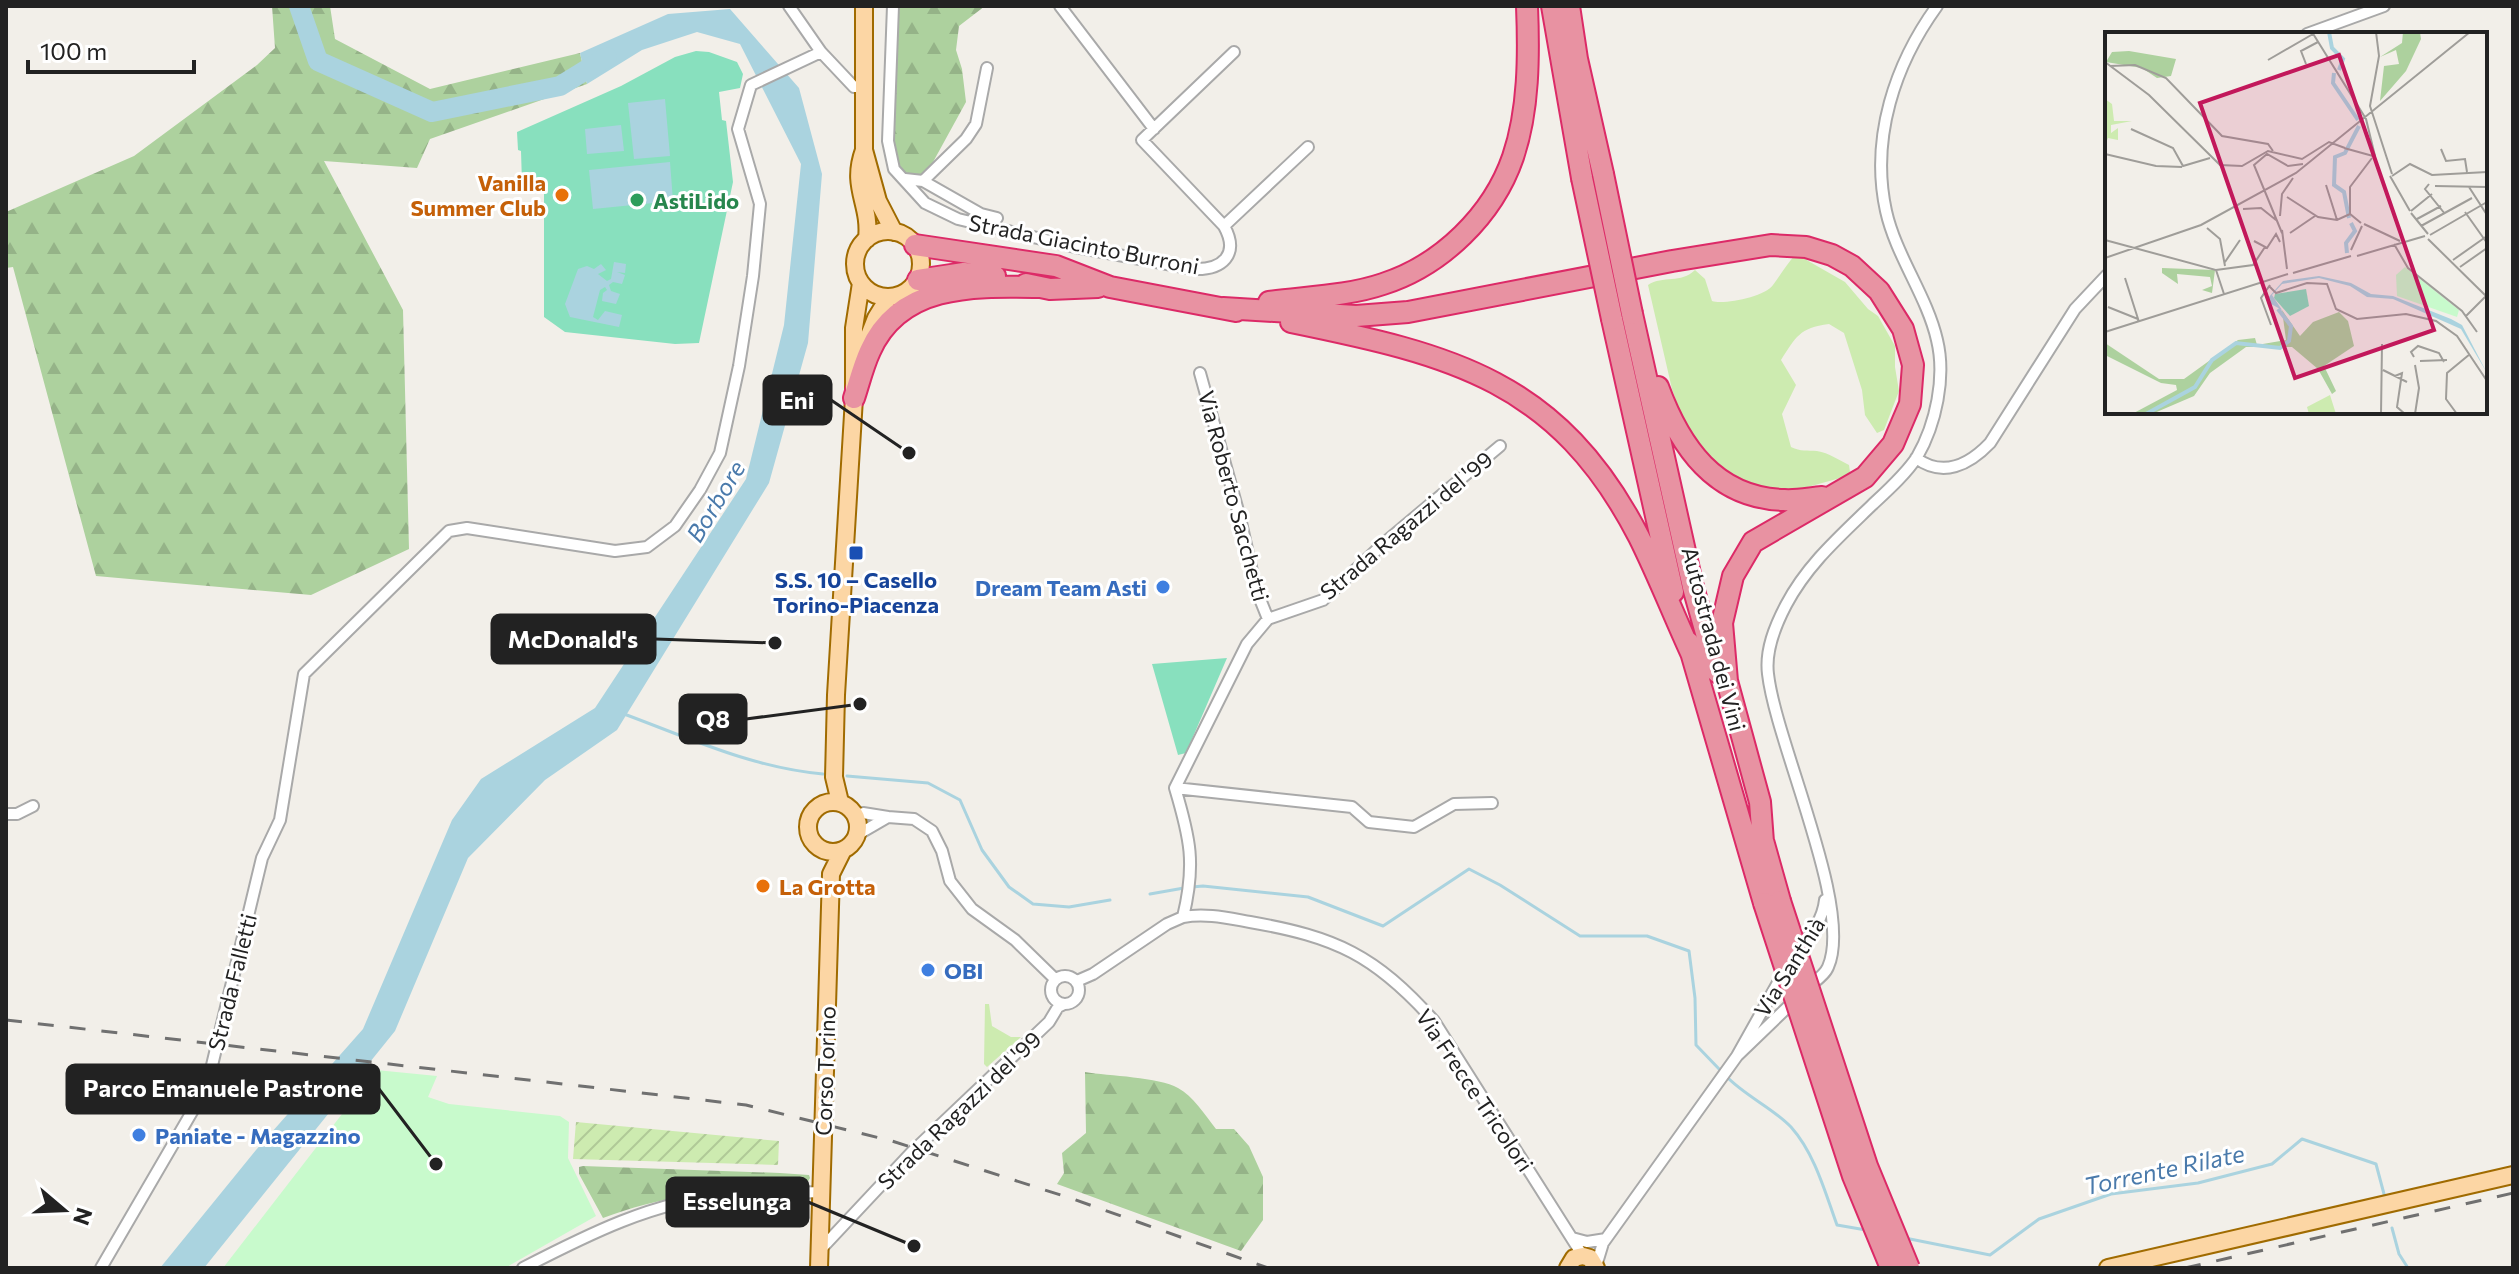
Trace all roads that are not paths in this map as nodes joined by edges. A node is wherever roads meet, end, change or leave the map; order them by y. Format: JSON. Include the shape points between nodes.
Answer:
{"nodes":[{"id":1,"x":789,"y":6,"type":"edge"},
{"id":2,"x":864,"y":6,"type":"edge"},
{"id":3,"x":893,"y":6,"type":"edge"},
{"id":4,"x":1060,"y":6,"type":"edge"},
{"id":5,"x":1527,"y":6,"type":"edge"},
{"id":6,"x":1552,"y":6,"type":"edge"},
{"id":7,"x":1569,"y":6,"type":"edge"},
{"id":8,"x":1937,"y":6,"type":"edge"},
{"id":9,"x":2384,"y":6,"type":"edge"},
{"id":10,"x":2312,"y":32,"type":"edge"},
{"id":11,"x":821,"y":52,"type":"junction"},
{"id":12,"x":1234,"y":52,"type":"dead end"},
{"id":13,"x":987,"y":68,"type":"dead end"},
{"id":14,"x":862,"y":87,"type":"junction"},
{"id":15,"x":1154,"y":129,"type":"junction"},
{"id":16,"x":1308,"y":147,"type":"dead end"},
{"id":17,"x":864,"y":150,"type":"junction"},
{"id":18,"x":905,"y":179,"type":"junction"},
{"id":19,"x":923,"y":181,"type":"junction"},
{"id":20,"x":997,"y":218,"type":"dead end"},
{"id":21,"x":1224,"y":226,"type":"junction"},
{"id":22,"x":894,"y":232,"type":"junction"},
{"id":23,"x":867,"y":239,"type":"junction"},
{"id":24,"x":915,"y":245,"type":"junction"},
{"id":25,"x":2105,"y":277,"type":"edge"},
{"id":26,"x":918,"y":280,"type":"junction"},
{"id":27,"x":861,"y":283,"type":"junction"},
{"id":28,"x":1038,"y":287,"type":"junction"},
{"id":29,"x":1110,"y":287,"type":"junction"},
{"id":30,"x":889,"y":297,"type":"junction"},
{"id":31,"x":1223,"y":308,"type":"junction"},
{"id":32,"x":1622,"y":317,"type":"junction"},
{"id":33,"x":1200,"y":373,"type":"dead end"},
{"id":34,"x":854,"y":398,"type":"junction"},
{"id":35,"x":1500,"y":446,"type":"dead end"},
{"id":36,"x":1916,"y":458,"type":"junction"},
{"id":37,"x":1834,"y":496,"type":"junction"},
{"id":38,"x":1268,"y":619,"type":"junction"},
{"id":39,"x":1692,"y":655,"type":"junction"},
{"id":40,"x":834,"y":777,"type":"junction"},
{"id":41,"x":1175,"y":788,"type":"junction"},
{"id":42,"x":840,"y":802,"type":"junction"},
{"id":43,"x":1492,"y":803,"type":"dead end"},
{"id":44,"x":823,"y":804,"type":"junction"},
{"id":45,"x":33,"y":806,"type":"dead end"},
{"id":46,"x":6,"y":814,"type":"edge"},
{"id":47,"x":856,"y":816,"type":"junction"},
{"id":48,"x":888,"y":817,"type":"junction"},
{"id":49,"x":857,"y":835,"type":"junction"},
{"id":50,"x":1763,"y":842,"type":"junction"},
{"id":51,"x":822,"y":849,"type":"junction"},
{"id":52,"x":843,"y":850,"type":"junction"},
{"id":53,"x":831,"y":874,"type":"junction"},
{"id":54,"x":1826,"y":890,"type":"junction"},
{"id":55,"x":1772,"y":902,"type":"junction"},
{"id":56,"x":1183,"y":917,"type":"junction"},
{"id":57,"x":1055,"y":979,"type":"junction"},
{"id":58,"x":1077,"y":981,"type":"junction"},
{"id":59,"x":1064,"y":1004,"type":"junction"},
{"id":60,"x":1737,"y":1056,"type":"junction"},
{"id":61,"x":2513,"y":1175,"type":"edge"},
{"id":62,"x":821,"y":1192,"type":"junction"},
{"id":63,"x":1570,"y":1236,"type":"junction"},
{"id":64,"x":1605,"y":1241,"type":"junction"},
{"id":65,"x":819,"y":1250,"type":"junction"},
{"id":66,"x":1583,"y":1263,"type":"edge"},
{"id":67,"x":101,"y":1268,"type":"edge"},
{"id":68,"x":523,"y":1268,"type":"edge"},
{"id":69,"x":819,"y":1268,"type":"edge"},
{"id":70,"x":1891,"y":1268,"type":"edge"},
{"id":71,"x":1909,"y":1268,"type":"edge"},
{"id":72,"x":2108,"y":1268,"type":"edge"}],
"edges":[{"from":1,"to":11,"type":"street"},
{"from":2,"to":14,"type":"main road","name":"Corso Torino"},
{"from":3,"to":18,"type":"street","name":"Strada Giacinto Burroni","via":[[888,141],[894,169]]},
{"from":4,"to":15,"type":"street"},
{"from":5,"to":31,"type":"highway","via":[[1526,91],[1516,148],[1486,206],[1454,244],[1430,262],[1367,289]]},
{"from":6,"to":32,"type":"highway","name":"Autostrada dei Vini","bridge":true,"via":[[1582,178]]},
{"from":7,"to":32,"type":"highway","name":"Autostrada dei Vini","bridge":true,"via":[[1603,174]]},
{"from":8,"to":36,"type":"street","via":[[1891,95],[1880,169],[1886,212],[1937,340],[1940,379],[1934,418]]},
{"from":9,"to":10,"type":"street"},
{"from":11,"to":14,"type":"street","via":[[854,87]]},
{"from":11,"to":67,"type":"street","name":"Strada Falletti","via":[[751,85],[738,129],[760,204],[739,366],[720,453],[675,526],[647,547],[615,551],[467,528],[449,531],[304,674],[280,820],[262,858],[207,1086]]},
{"from":12,"to":15,"type":"street"},
{"from":13,"to":19,"type":"street","via":[[976,124]]},
{"from":14,"to":17,"type":"main road","name":"Corso Torino"},
{"from":15,"to":21,"type":"street","via":[[1142,140]]},
{"from":16,"to":21,"type":"street"},
{"from":17,"to":22,"type":"main road","name":"Corso Torino","via":[[878,201]]},
{"from":17,"to":23,"type":"main road","name":"Corso Torino","via":[[858,173]]},
{"from":18,"to":19,"type":"street"},
{"from":18,"to":21,"type":"street","name":"Strada Giacinto Burroni","via":[[925,203],[958,219],[1194,269],[1221,265],[1229,252]]},
{"from":19,"to":20,"type":"street"},
{"from":22,"to":23,"type":"main road"},
{"from":22,"to":24,"type":"main road"},
{"from":23,"to":27,"type":"main road","name":"Corso Torino","via":[[855,265]]},
{"from":24,"to":26,"type":"main road","via":[[921,262]]},
{"from":24,"to":29,"type":"highway","via":[[1056,266]]},
{"from":25,"to":36,"type":"street","via":[[2075,309],[1978,456],[1952,468],[1929,467]]},
{"from":26,"to":28,"type":"highway","via":[[964,273]]},
{"from":26,"to":30,"type":"main road","via":[[906,293]]},
{"from":27,"to":30,"type":"main road","via":[[878,296]]},
{"from":27,"to":34,"type":"main road","name":"Corso Torino","via":[[854,328]]},
{"from":28,"to":29,"type":"highway"},
{"from":28,"to":34,"type":"highway","via":[[957,289],[903,308],[870,350]]},
{"from":29,"to":31,"type":"highway"},
{"from":30,"to":34,"type":"main road","name":"Corso Torino","via":[[865,347]]},
{"from":31,"to":37,"type":"highway","via":[[1356,316],[1408,312],[1738,249],[1790,245],[1832,255],[1879,291],[1903,329],[1913,365],[1910,404],[1893,444],[1865,477]]},
{"from":31,"to":39,"type":"highway","via":[[1414,350],[1492,381],[1544,413],[1573,439],[1625,512]]},
{"from":32,"to":37,"type":"highway","via":[[1682,441],[1709,474],[1748,495],[1784,500]]},
{"from":32,"to":39,"type":"highway","name":"Autostrada dei Vini","via":[[1672,589]]},
{"from":32,"to":50,"type":"highway","name":"Autostrada dei Vini"},
{"from":33,"to":38,"type":"street","name":"Via Roberto Sacchetti"},
{"from":34,"to":40,"type":"main road","name":"Corso Torino"},
{"from":35,"to":38,"type":"street","name":"Strada Ragazzi del '99","via":[[1323,600]]},
{"from":36,"to":54,"type":"street","via":[[1817,557],[1773,628],[1768,672]]},
{"from":37,"to":50,"type":"highway","via":[[1753,542],[1733,576],[1722,623],[1727,681],[1760,802]]},
{"from":38,"to":41,"type":"street","via":[[1247,644]]},
{"from":39,"to":55,"type":"highway","name":"Autostrada dei Vini"},
{"from":40,"to":42,"type":"main road","name":"Corso Torino"},
{"from":40,"to":44,"type":"main road","name":"Corso Torino"},
{"from":41,"to":43,"type":"street","via":[[1352,807],[1369,822],[1414,827],[1454,804]]},
{"from":41,"to":56,"type":"street","via":[[1189,836],[1191,874]]},
{"from":42,"to":44,"type":"main road"},
{"from":42,"to":47,"type":"main road"},
{"from":44,"to":51,"type":"main road","name":"Corso Torino","via":[[812,813],[808,828]]},
{"from":45,"to":46,"type":"street"},
{"from":47,"to":48,"type":"street"},
{"from":47,"to":49,"type":"main road"},
{"from":48,"to":49,"type":"street"},
{"from":48,"to":57,"type":"street","via":[[914,819],[932,831],[950,881],[972,909],[1015,940]]},
{"from":49,"to":52,"type":"main road","name":"Corso Torino"},
{"from":50,"to":55,"type":"highway","name":"Autostrada dei Vini"},
{"from":51,"to":52,"type":"main road"},
{"from":51,"to":53,"type":"main road","name":"Corso Torino"},
{"from":52,"to":53,"type":"main road","name":"Corso Torino"},
{"from":53,"to":62,"type":"main road","name":"Corso Torino"},
{"from":54,"to":60,"type":"street","name":"Via Santhià","via":[[1815,930],[1775,986]]},
{"from":54,"to":60,"type":"street","name":"Via Santhià","via":[[1834,923],[1827,970]]},
{"from":55,"to":70,"type":"highway","name":"Autostrada dei Vini","bridge":true,"via":[[1853,1176]]},
{"from":55,"to":71,"type":"highway","name":"Autostrada dei Vini","bridge":true},
{"from":56,"to":58,"type":"street"},
{"from":56,"to":63,"type":"street","name":"Via Frecce Tricolori","via":[[1206,915],[1310,934],[1363,957],[1403,987],[1434,1021]]},
{"from":57,"to":58,"type":"street","via":[[1069,976]]},
{"from":57,"to":59,"type":"street","via":[[1051,992]]},
{"from":58,"to":59,"type":"street","via":[[1079,995]]},
{"from":59,"to":65,"type":"street","name":"Strada Ragazzi del '99"},
{"from":60,"to":64,"type":"street","name":"Via Santhià"},
{"from":61,"to":72,"type":"main road"},
{"from":62,"to":65,"type":"main road","name":"Corso Torino"},
{"from":62,"to":68,"type":"street","via":[[725,1195],[652,1210]]},
{"from":63,"to":64,"type":"street"},
{"from":63,"to":66,"type":"street","name":"Via Frecce Tricolori"},
{"from":64,"to":66,"type":"street","name":"Via Santhià"},
{"from":65,"to":69,"type":"main road","name":"Corso Torino"}]}
